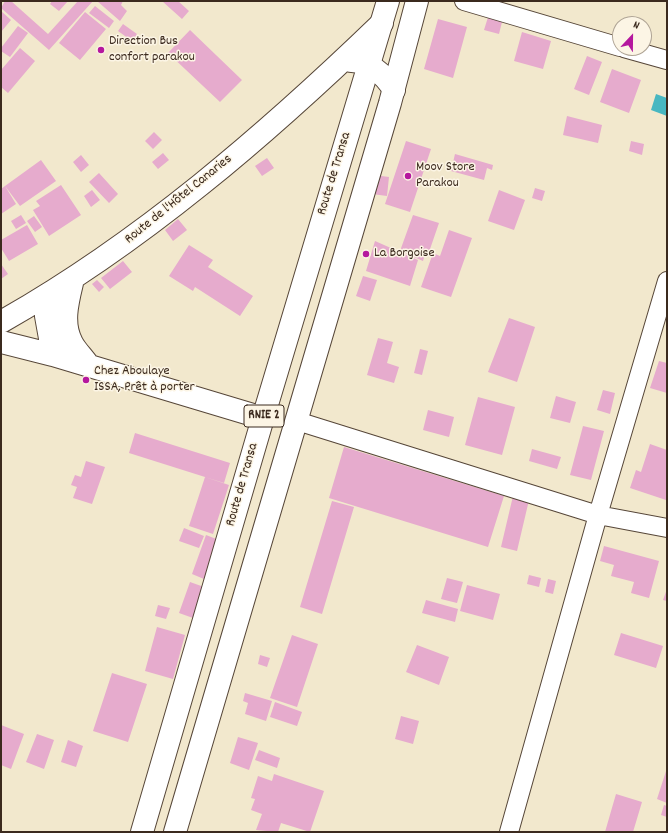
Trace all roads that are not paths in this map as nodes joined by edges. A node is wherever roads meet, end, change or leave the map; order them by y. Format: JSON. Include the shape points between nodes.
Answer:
{"nodes":[{"id":1,"x":388,"y":1,"type":"edge"},
{"id":2,"x":417,"y":1,"type":"edge"},
{"id":3,"x":464,"y":1,"type":"edge"},
{"id":4,"x":382,"y":23,"type":"junction"},
{"id":5,"x":612,"y":45,"type":"edge"},
{"id":6,"x":652,"y":56,"type":"edge"},
{"id":7,"x":343,"y":60,"type":"junction"},
{"id":8,"x":667,"y":60,"type":"edge"},
{"id":9,"x":368,"y":66,"type":"junction"},
{"id":10,"x":394,"y":90,"type":"junction"},
{"id":11,"x":73,"y":279,"type":"junction"},
{"id":12,"x":667,"y":281,"type":"edge"},
{"id":13,"x":49,"y":295,"type":"junction"},
{"id":14,"x":1,"y":322,"type":"edge"},
{"id":15,"x":1,"y":342,"type":"edge"},
{"id":16,"x":53,"y":355,"type":"junction"},
{"id":17,"x":89,"y":366,"type":"junction"},
{"id":18,"x":263,"y":418,"type":"junction"},
{"id":19,"x":297,"y":421,"type":"junction"},
{"id":20,"x":598,"y":515,"type":"junction"},
{"id":21,"x":667,"y":528,"type":"edge"},
{"id":22,"x":142,"y":832,"type":"edge"},
{"id":23,"x":175,"y":832,"type":"edge"},
{"id":24,"x":509,"y":832,"type":"edge"}],
"edges":[{"from":1,"to":4,"type":"main road","name":"Route de Transa","number":"RNIE 2"},
{"from":2,"to":10,"type":"main road","number":"RNIE 2"},
{"from":3,"to":5,"type":"street"},
{"from":4,"to":7,"type":"main road","name":"Route de l'Hôtel Canaries"},
{"from":4,"to":9,"type":"main road","name":"Route de Transa","number":"RNIE 2"},
{"from":6,"to":8,"type":"street"},
{"from":7,"to":9,"type":"main road","via":[[356,61]]},
{"from":7,"to":11,"type":"main road","name":"Route de l'Hôtel Canaries","via":[[179,202]]},
{"from":9,"to":10,"type":"main road","via":[[388,80]]},
{"from":9,"to":18,"type":"main road","name":"Route de Transa","number":"RNIE 2"},
{"from":10,"to":19,"type":"main road","number":"RNIE 2"},
{"from":11,"to":13,"type":"main road","name":"Route de l'Hôtel Canaries"},
{"from":11,"to":17,"type":"main road","via":[[66,309],[66,323],[72,343]]},
{"from":12,"to":20,"type":"street"},
{"from":13,"to":14,"type":"main road","name":"Route de l'Hôtel Canaries"},
{"from":13,"to":16,"type":"main road","via":[[46,316]]},
{"from":15,"to":16,"type":"main road"},
{"from":16,"to":17,"type":"main road"},
{"from":17,"to":18,"type":"main road"},
{"from":18,"to":22,"type":"main road","name":"Route de Transa","number":"RNIE 2"},
{"from":19,"to":20,"type":"street"},
{"from":19,"to":23,"type":"main road","number":"RNIE 2"},
{"from":20,"to":21,"type":"street"},
{"from":20,"to":24,"type":"street"}]}
